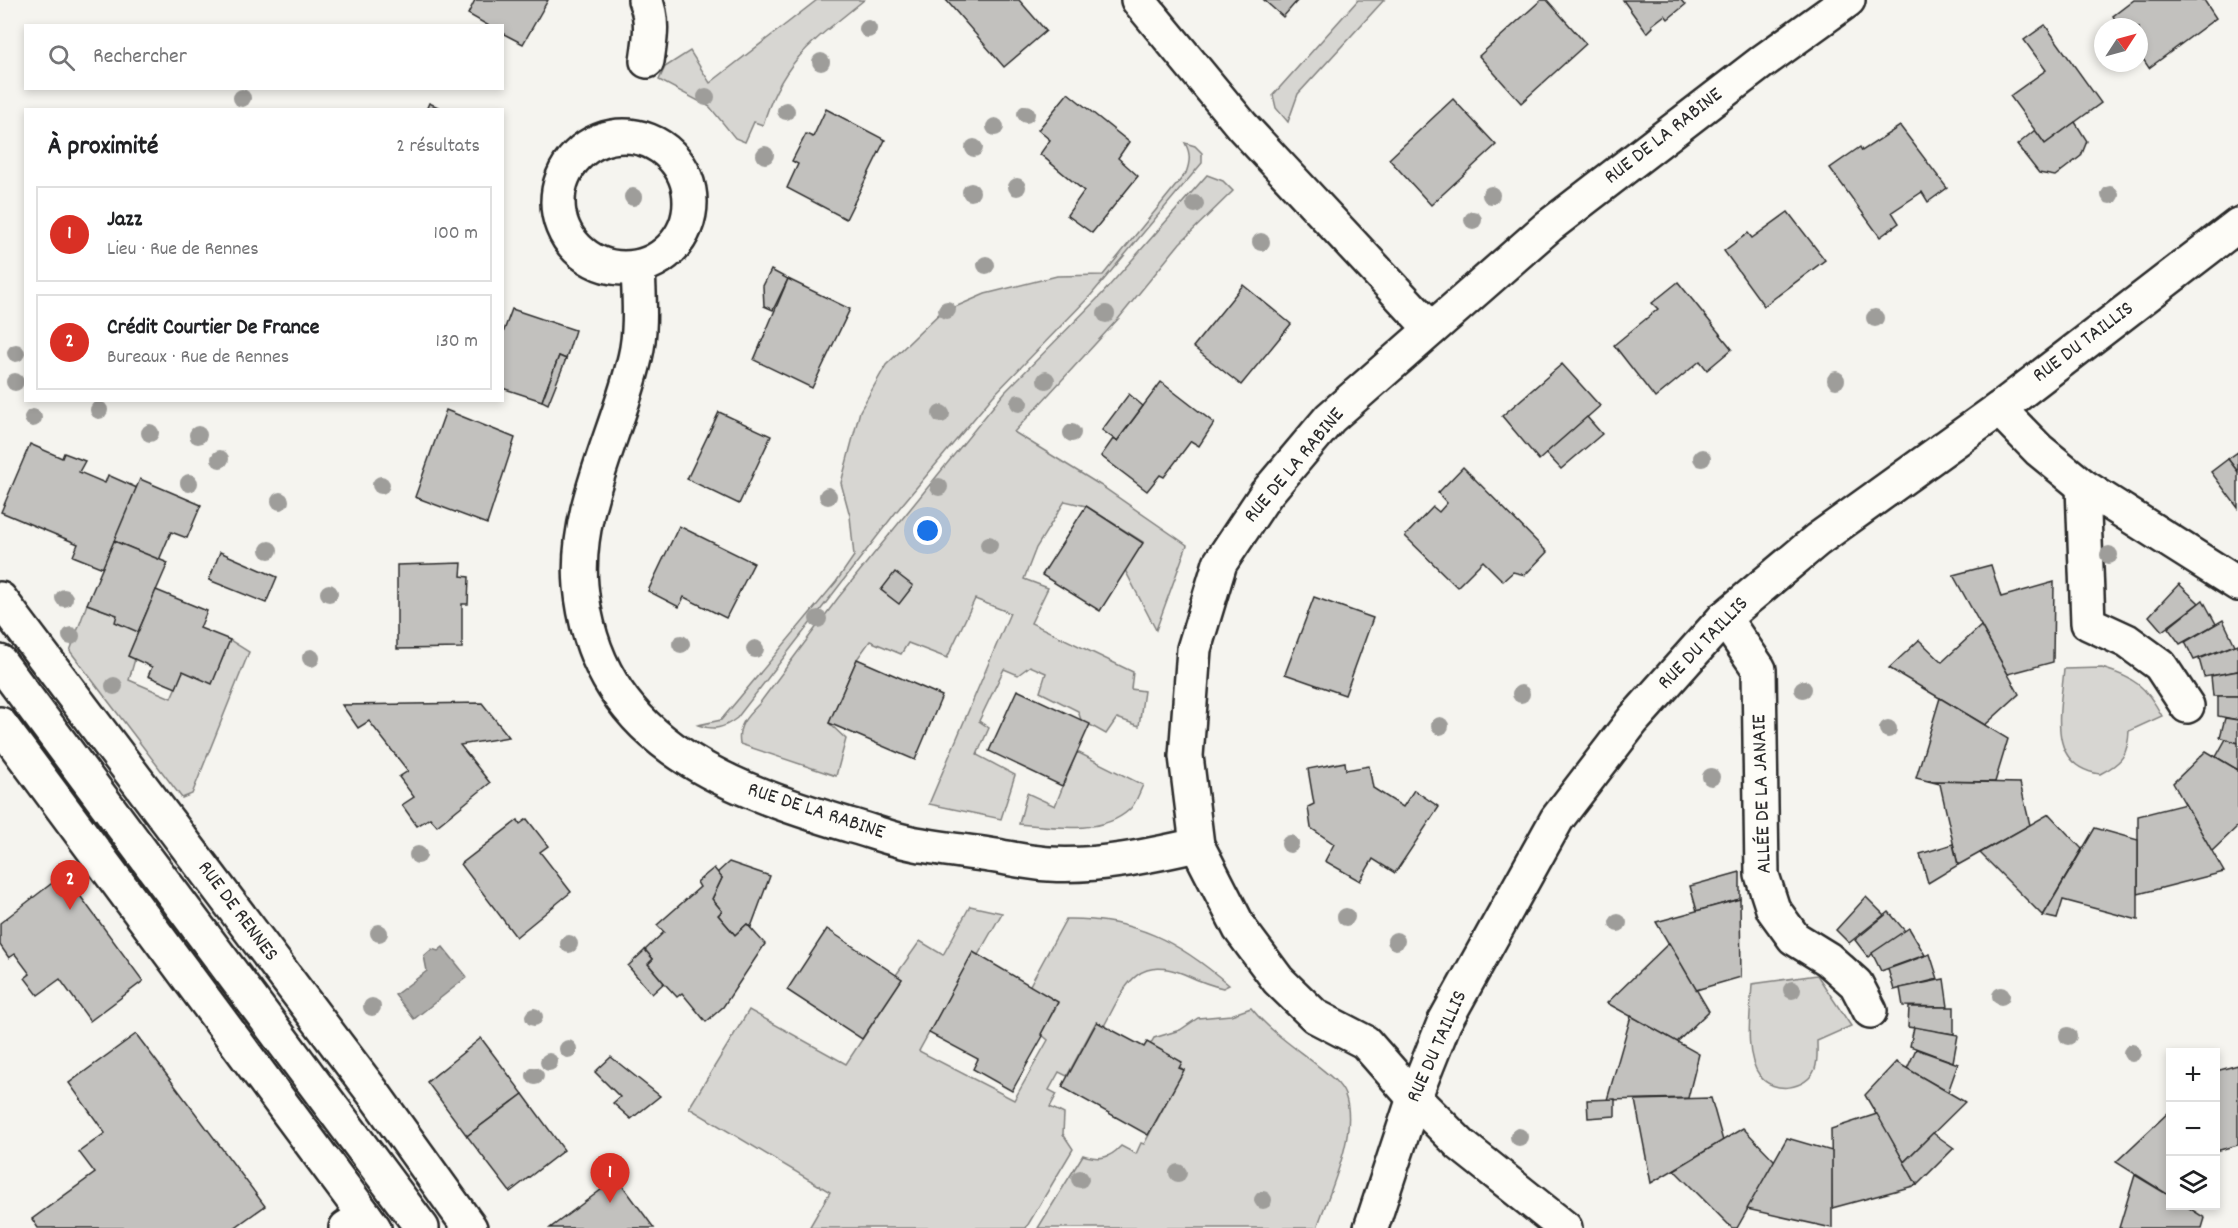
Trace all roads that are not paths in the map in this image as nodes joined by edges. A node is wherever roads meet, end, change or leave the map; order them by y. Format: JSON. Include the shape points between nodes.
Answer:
{"nodes":[{"id":1,"x":645,"y":0,"type":"edge"},
{"id":2,"x":1138,"y":0,"type":"edge"},
{"id":3,"x":1848,"y":0,"type":"edge"},
{"id":4,"x":647,"y":61,"type":"dead end"},
{"id":5,"x":2238,"y":225,"type":"edge"},
{"id":6,"x":638,"y":267,"type":"junction"},
{"id":7,"x":1431,"y":329,"type":"junction"},
{"id":8,"x":1999,"y":409,"type":"junction"},
{"id":9,"x":2083,"y":486,"type":"junction"},
{"id":10,"x":2238,"y":584,"type":"edge"},
{"id":11,"x":0,"y":599,"type":"edge"},
{"id":12,"x":1724,"y":618,"type":"junction"},
{"id":13,"x":0,"y":662,"type":"edge"},
{"id":14,"x":2187,"y":706,"type":"dead end"},
{"id":15,"x":0,"y":724,"type":"edge"},
{"id":16,"x":1197,"y":845,"type":"junction"},
{"id":17,"x":1870,"y":1011,"type":"dead end"},
{"id":18,"x":1414,"y":1098,"type":"junction"},
{"id":19,"x":362,"y":1224,"type":"edge"},
{"id":20,"x":422,"y":1228,"type":"edge"},
{"id":21,"x":470,"y":1228,"type":"edge"},
{"id":22,"x":1371,"y":1228,"type":"edge"},
{"id":23,"x":1565,"y":1228,"type":"edge"}],
"edges":[{"from":1,"to":4,"type":"street","via":[[651,21]]},
{"from":2,"to":7,"type":"street","via":[[1242,126]]},
{"from":3,"to":7,"type":"street","name":"RUE DE LA RABINE","via":[[1549,226]]},
{"from":5,"to":8,"type":"street","name":"RUE DU TAILLIS"},
{"from":6,"to":6,"type":"street","via":[[658,259],[681,236],[690,205],[688,183],[679,164],[663,148],[644,138],[623,135],[601,139],[581,150],[567,167],[558,188],[564,231],[576,249],[595,261],[616,268]]},
{"from":6,"to":16,"type":"street","name":"RUE DE LA RABINE","via":[[640,313],[636,357],[582,530],[581,585],[588,628],[604,668],[627,706],[653,733],[692,763],[775,803],[914,844],[1049,864],[1124,861]]},
{"from":7,"to":16,"type":"street","name":"RUE DE LA RABINE","via":[[1330,418],[1266,494],[1220,563],[1194,649],[1186,756]]},
{"from":8,"to":9,"type":"street","via":[[2039,450]]},
{"from":8,"to":12,"type":"street","name":"RUE DU TAILLIS","via":[[1817,540]]},
{"from":9,"to":10,"type":"street"},
{"from":9,"to":14,"type":"street","via":[[2088,623],[2127,641],[2160,665]]},
{"from":11,"to":21,"type":"street","name":"RUE DE RENNES","via":[[374,1094]]},
{"from":12,"to":17,"type":"street","name":"ALLÉE DE LA JANAIE","via":[[1759,669],[1762,875],[1773,909],[1794,938],[1828,959],[1856,984]]},
{"from":12,"to":18,"type":"street","name":"RUE DU TAILLIS","via":[[1633,720],[1557,819],[1444,1023]]},
{"from":13,"to":20,"type":"street","name":"RUE DE RENNES"},
{"from":15,"to":19,"type":"street"},
{"from":16,"to":18,"type":"street","name":"RUE DE LA RABINE","via":[[1240,929],[1278,980],[1315,1016],[1365,1042]]},
{"from":18,"to":22,"type":"street","name":"RUE DU TAILLIS"},
{"from":18,"to":23,"type":"street","name":"RUE DE LA RABINE","via":[[1461,1145]]}]}
